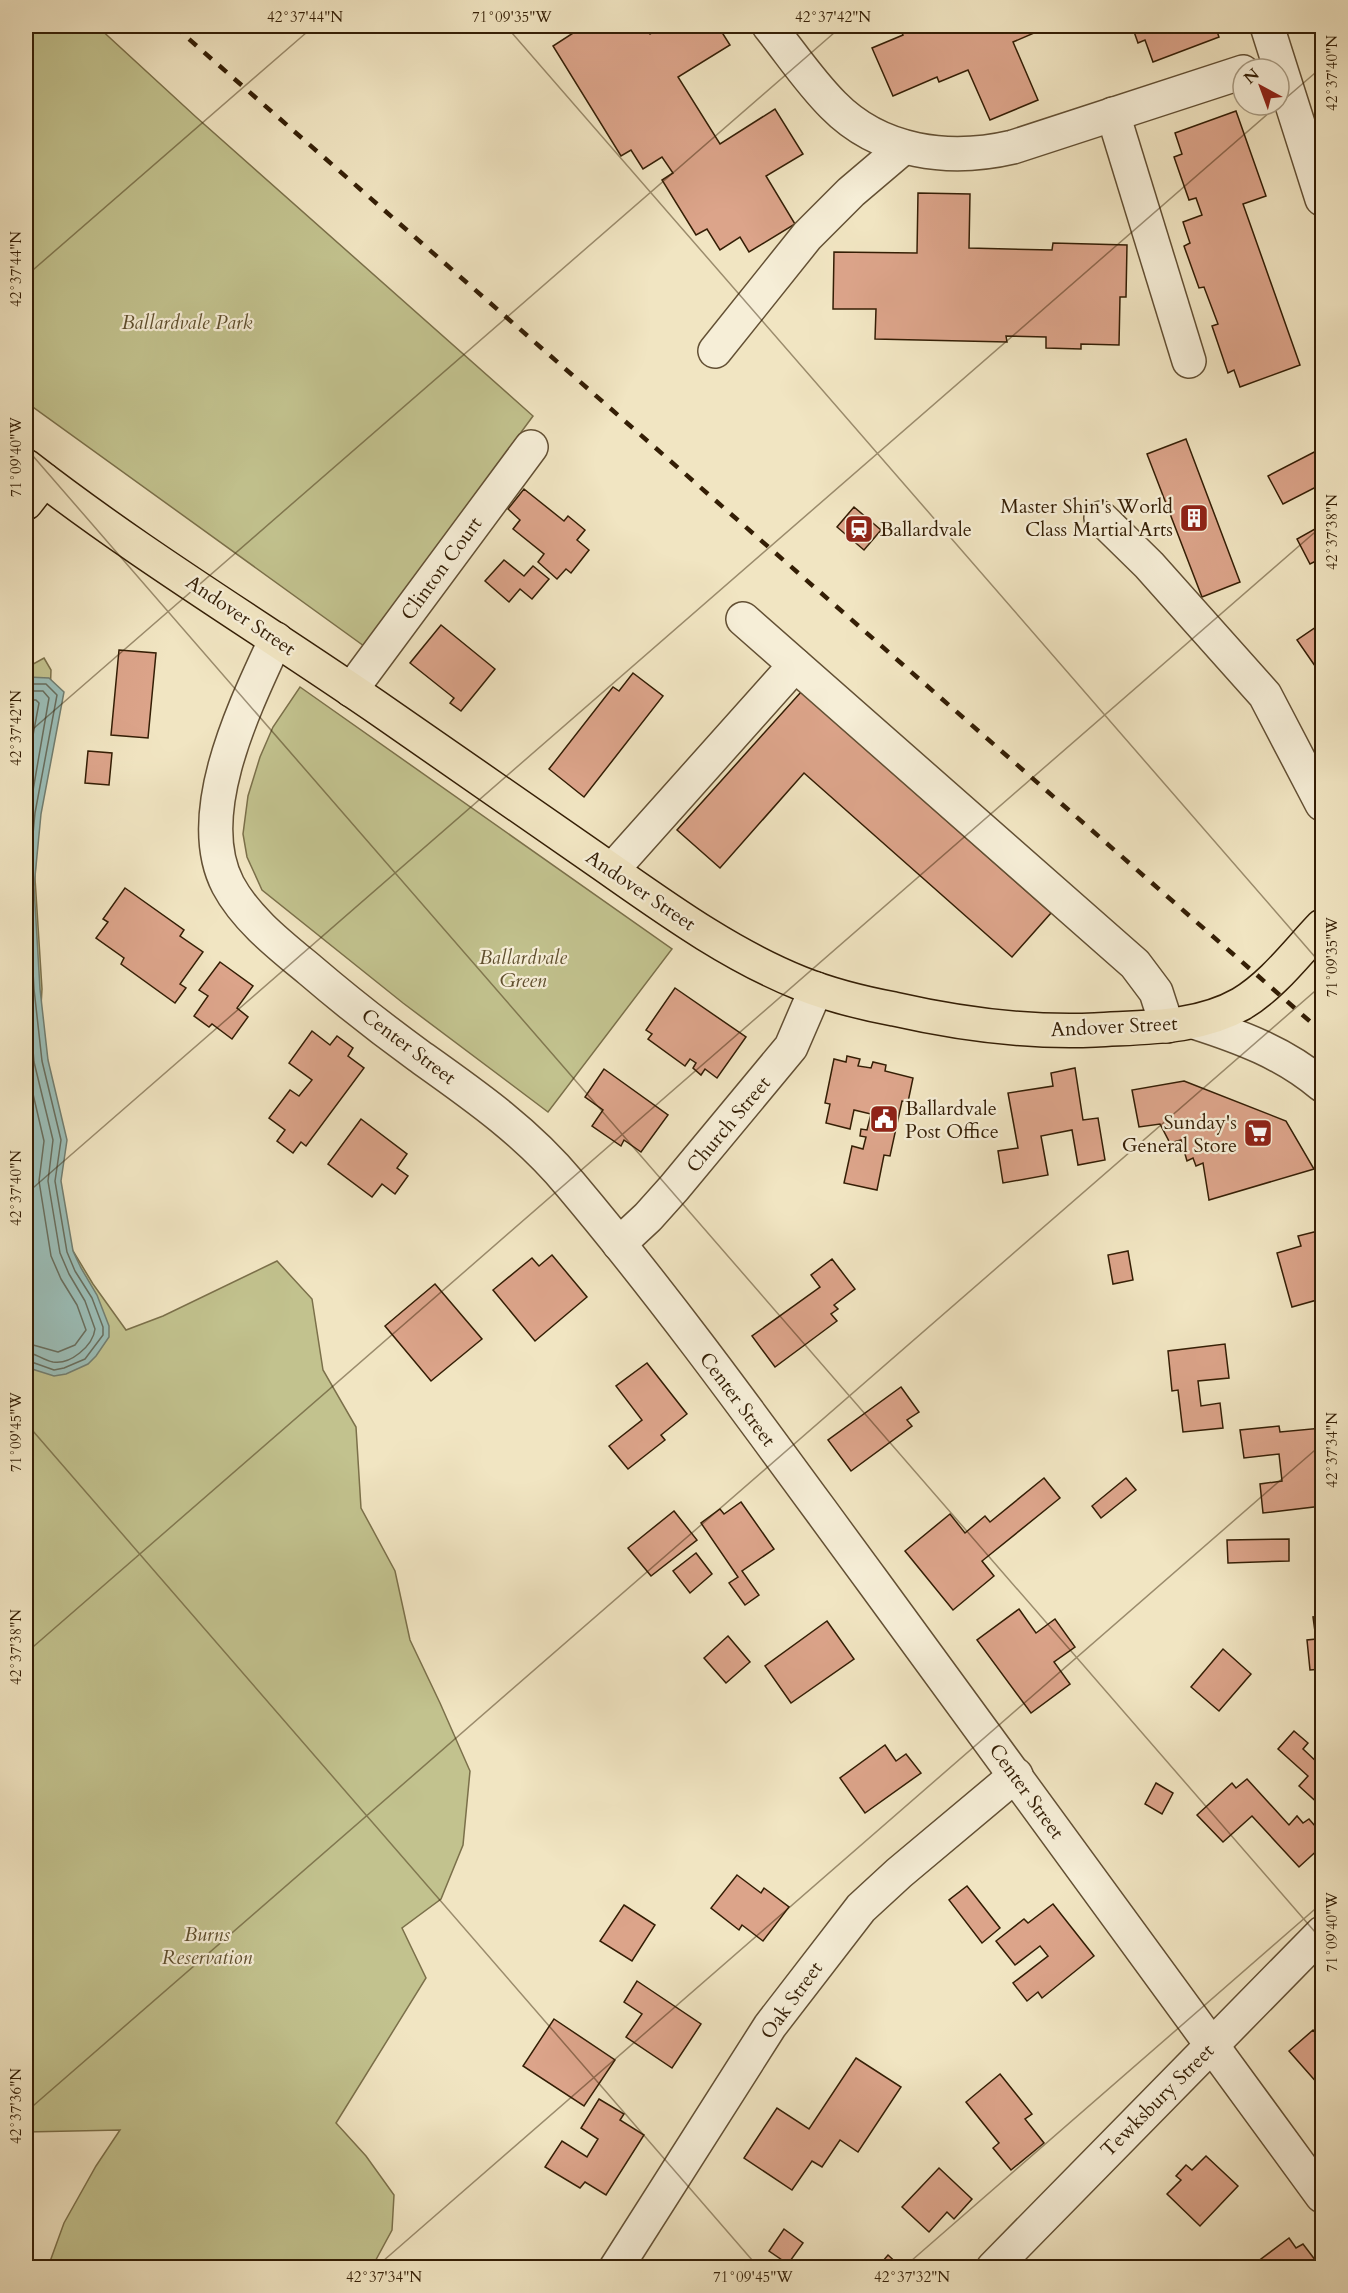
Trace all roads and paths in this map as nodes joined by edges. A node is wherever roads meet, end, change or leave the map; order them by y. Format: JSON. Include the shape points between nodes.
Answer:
{"nodes":[{"id":1,"x":769,"y":26,"type":"edge"},
{"id":2,"x":1267,"y":26,"type":"edge"},
{"id":3,"x":1266,"y":57,"type":"edge"},
{"id":4,"x":1231,"y":76,"type":"edge"},
{"id":5,"x":1113,"y":114,"type":"junction"},
{"id":6,"x":1288,"y":117,"type":"edge"},
{"id":7,"x":904,"y":147,"type":"junction"},
{"id":8,"x":1323,"y":199,"type":"edge"},
{"id":9,"x":715,"y":351,"type":"dead end"},
{"id":10,"x":1189,"y":361,"type":"dead end"},
{"id":11,"x":531,"y":447,"type":"dead end"},
{"id":12,"x":32,"y":483,"type":"edge"},
{"id":13,"x":1101,"y":518,"type":"dead end"},
{"id":14,"x":743,"y":619,"type":"dead end"},
{"id":15,"x":276,"y":639,"type":"junction"},
{"id":16,"x":795,"y":664,"type":"junction"},
{"id":17,"x":351,"y":690,"type":"junction"},
{"id":18,"x":1323,"y":804,"type":"edge"},
{"id":19,"x":612,"y":870,"type":"junction"},
{"id":20,"x":1323,"y":926,"type":"edge"},
{"id":21,"x":816,"y":989,"type":"junction"},
{"id":22,"x":1180,"y":1024,"type":"junction"},
{"id":23,"x":1323,"y":1085,"type":"edge"},
{"id":24,"x":619,"y":1244,"type":"junction"},
{"id":25,"x":1016,"y":1775,"type":"junction"},
{"id":26,"x":1323,"y":1933,"type":"edge"},
{"id":27,"x":1212,"y":2044,"type":"junction"},
{"id":28,"x":1323,"y":2196,"type":"edge"},
{"id":29,"x":616,"y":2268,"type":"edge"},
{"id":30,"x":993,"y":2268,"type":"edge"}],
"edges":[{"from":1,"to":7,"type":"street","via":[[834,106],[855,123]]},
{"from":2,"to":3,"type":"street"},
{"from":4,"to":5,"type":"street"},
{"from":5,"to":7,"type":"street","via":[[986,153],[958,155]]},
{"from":5,"to":10,"type":"street"},
{"from":6,"to":8,"type":"street"},
{"from":7,"to":9,"type":"street","via":[[807,236]]},
{"from":11,"to":17,"type":"street","name":"Clinton Court"},
{"from":12,"to":15,"type":"main road","name":"Andover Street"},
{"from":13,"to":18,"type":"street","via":[[1149,564],[1265,694]]},
{"from":14,"to":16,"type":"street"},
{"from":15,"to":17,"type":"main road","name":"Andover Street"},
{"from":15,"to":24,"type":"street","name":"Center Street","via":[[227,756],[220,791],[217,842],[220,866],[231,891],[282,947],[524,1135]]},
{"from":16,"to":19,"type":"street"},
{"from":16,"to":22,"type":"street","via":[[1135,964]]},
{"from":17,"to":19,"type":"main road","name":"Andover Street"},
{"from":19,"to":21,"type":"main road","name":"Andover Street","via":[[717,941]]},
{"from":20,"to":22,"type":"main road","name":"Andover Street","via":[[1254,995],[1227,1011]]},
{"from":21,"to":22,"type":"main road","name":"Andover Street","via":[[970,1024],[1078,1030]]},
{"from":21,"to":24,"type":"street","name":"Church Street","via":[[787,1053],[674,1188]]},
{"from":22,"to":23,"type":"street","via":[[1261,1045]]},
{"from":24,"to":25,"type":"street","name":"Center Street","via":[[715,1367]]},
{"from":25,"to":27,"type":"street","name":"Center Street"},
{"from":25,"to":29,"type":"street","name":"Oak Street","via":[[861,1908],[770,2026]]},
{"from":26,"to":27,"type":"street","name":"Tewksbury Street"},
{"from":27,"to":28,"type":"street","name":"Center Street"},
{"from":27,"to":30,"type":"street","name":"Tewksbury Street"}]}
